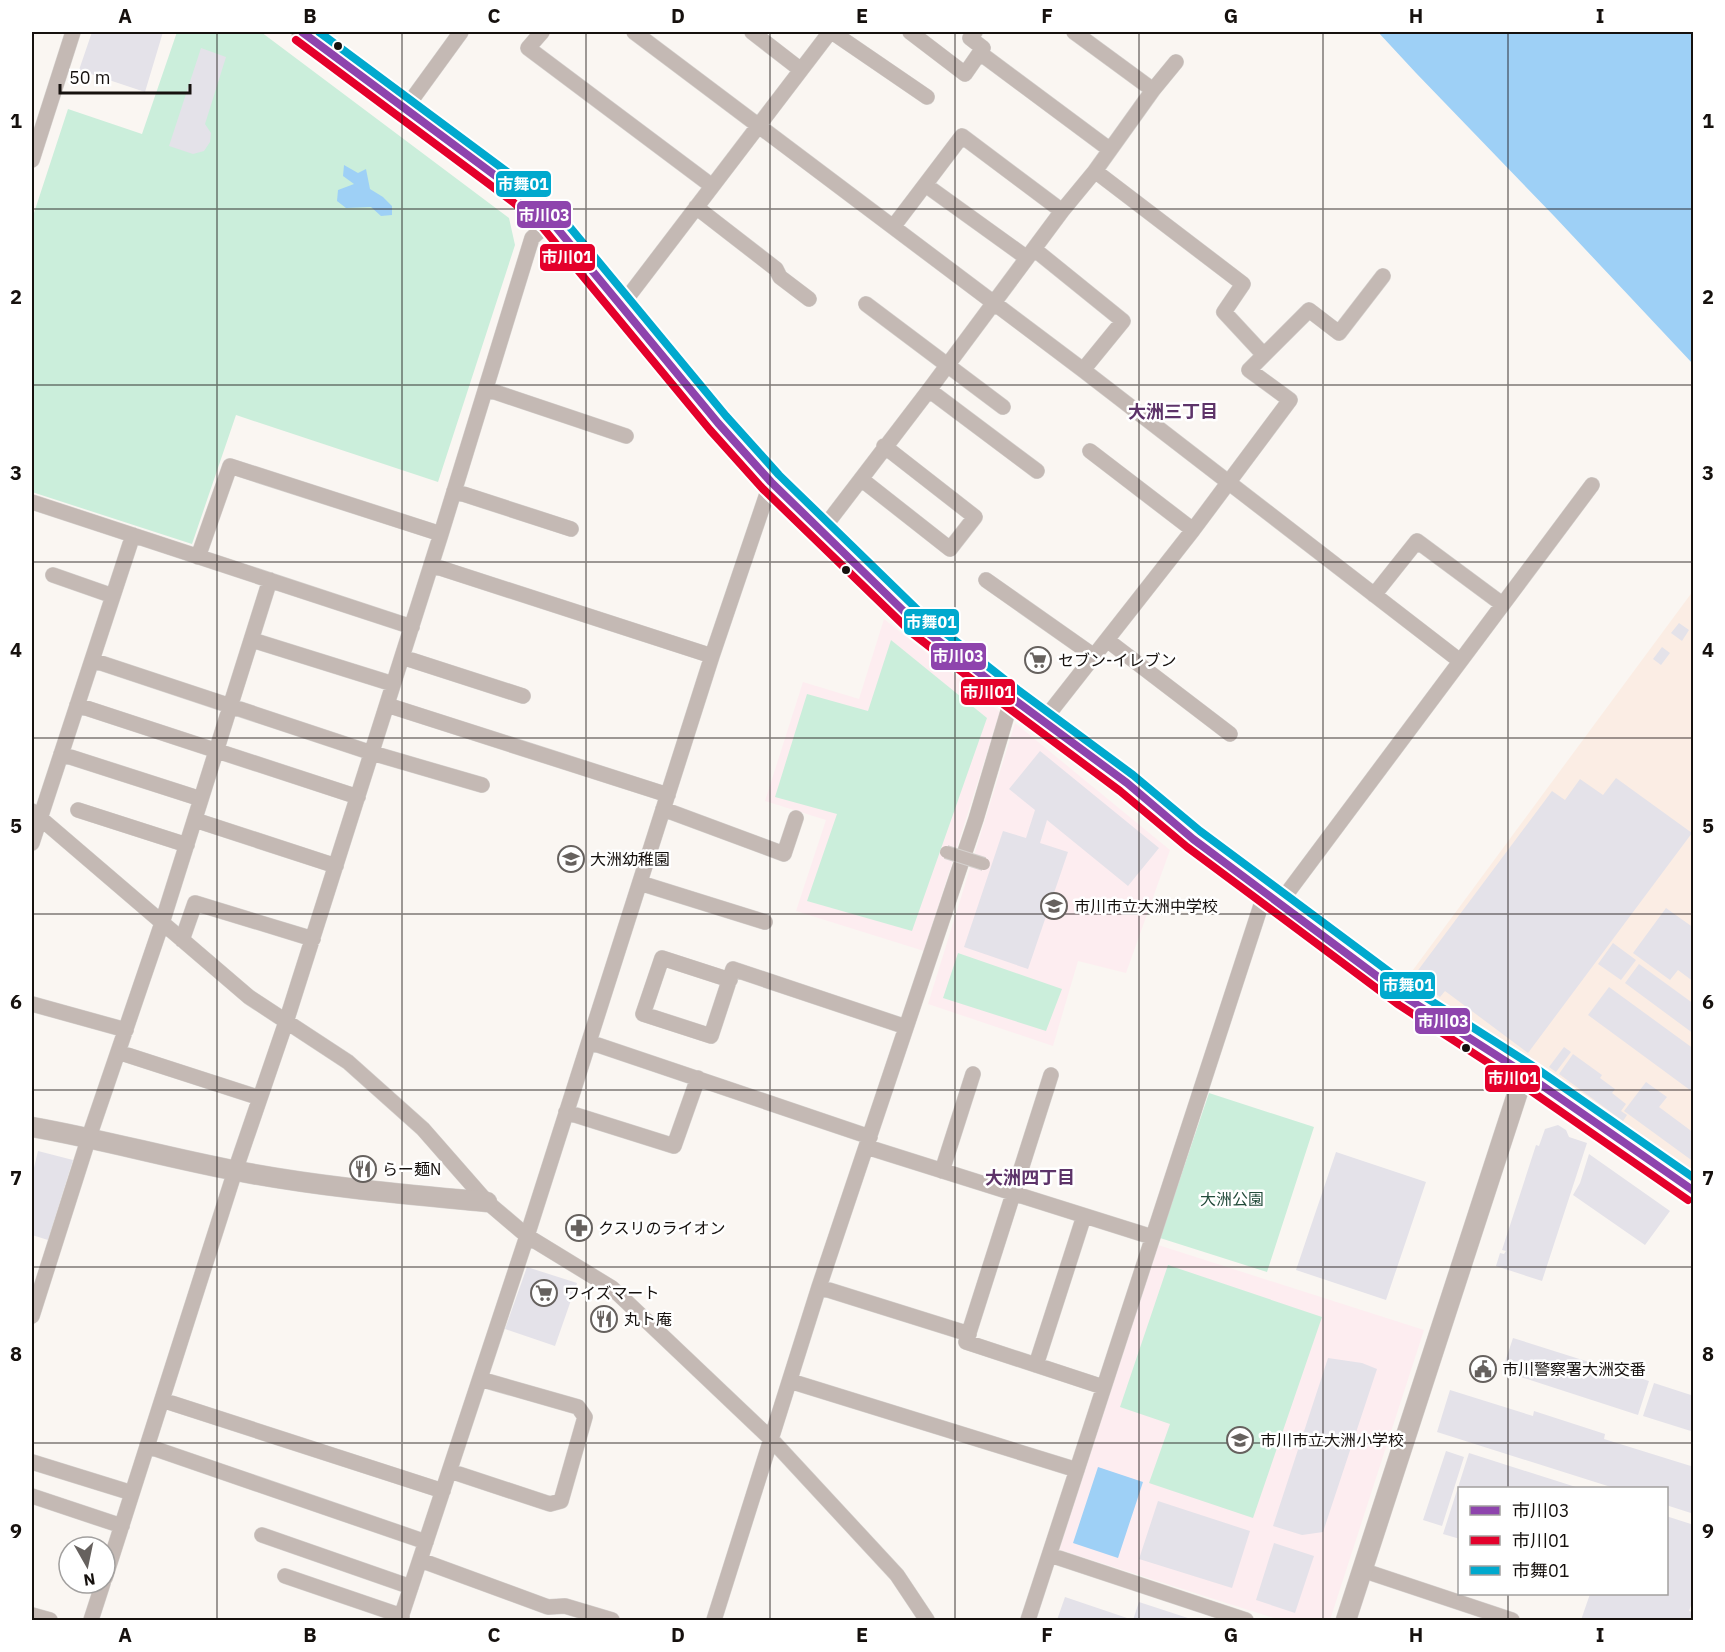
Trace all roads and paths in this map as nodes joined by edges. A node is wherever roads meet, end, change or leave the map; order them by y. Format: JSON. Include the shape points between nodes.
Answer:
{"nodes":[{"id":1,"x":73,"y":32,"type":"edge"},
{"id":2,"x":302,"y":32,"type":"edge"},
{"id":3,"x":461,"y":32,"type":"edge"},
{"id":4,"x":542,"y":32,"type":"edge"},
{"id":5,"x":634,"y":32,"type":"edge"},
{"id":6,"x":752,"y":32,"type":"edge"},
{"id":7,"x":831,"y":32,"type":"edge"},
{"id":8,"x":910,"y":32,"type":"edge"},
{"id":9,"x":975,"y":32,"type":"edge"},
{"id":10,"x":1074,"y":32,"type":"edge"},
{"id":11,"x":980,"y":53,"type":"junction"},
{"id":12,"x":1176,"y":62,"type":"dead end"},
{"id":13,"x":801,"y":70,"type":"junction"},
{"id":14,"x":1153,"y":90,"type":"junction"},
{"id":15,"x":927,"y":97,"type":"dead end"},
{"id":16,"x":405,"y":109,"type":"junction"},
{"id":17,"x":759,"y":125,"type":"junction"},
{"id":18,"x":34,"y":142,"type":"edge"},
{"id":19,"x":1109,"y":149,"type":"junction"},
{"id":20,"x":32,"y":160,"type":"edge"},
{"id":21,"x":1095,"y":171,"type":"junction"},
{"id":22,"x":712,"y":186,"type":"junction"},
{"id":23,"x":927,"y":186,"type":"junction"},
{"id":24,"x":696,"y":207,"type":"junction"},
{"id":25,"x":1062,"y":211,"type":"junction"},
{"id":26,"x":550,"y":221,"type":"junction"},
{"id":27,"x":893,"y":227,"type":"junction"},
{"id":28,"x":1031,"y":253,"type":"junction"},
{"id":29,"x":1383,"y":276,"type":"dead end"},
{"id":30,"x":809,"y":299,"type":"dead end"},
{"id":31,"x":994,"y":303,"type":"junction"},
{"id":32,"x":866,"y":304,"type":"dead end"},
{"id":33,"x":621,"y":306,"type":"junction"},
{"id":34,"x":1263,"y":354,"type":"junction"},
{"id":35,"x":947,"y":366,"type":"junction"},
{"id":36,"x":1083,"y":370,"type":"junction"},
{"id":37,"x":486,"y":389,"type":"junction"},
{"id":38,"x":929,"y":390,"type":"junction"},
{"id":39,"x":1003,"y":407,"type":"dead end"},
{"id":40,"x":626,"y":436,"type":"dead end"},
{"id":41,"x":885,"y":446,"type":"junction"},
{"id":42,"x":1090,"y":451,"type":"dead end"},
{"id":43,"x":1037,"y":471,"type":"dead end"},
{"id":44,"x":861,"y":479,"type":"junction"},
{"id":45,"x":771,"y":482,"type":"junction"},
{"id":46,"x":1227,"y":482,"type":"junction"},
{"id":47,"x":1593,"y":485,"type":"dead end"},
{"id":48,"x":454,"y":491,"type":"junction"},
{"id":49,"x":32,"y":502,"type":"edge"},
{"id":50,"x":571,"y":530,"type":"dead end"},
{"id":51,"x":819,"y":530,"type":"junction"},
{"id":52,"x":1193,"y":530,"type":"junction"},
{"id":53,"x":441,"y":534,"type":"junction"},
{"id":54,"x":133,"y":535,"type":"junction"},
{"id":55,"x":198,"y":557,"type":"junction"},
{"id":56,"x":431,"y":565,"type":"junction"},
{"id":57,"x":53,"y":575,"type":"dead end"},
{"id":58,"x":270,"y":580,"type":"junction"},
{"id":59,"x":986,"y":580,"type":"dead end"},
{"id":60,"x":1374,"y":595,"type":"junction"},
{"id":61,"x":113,"y":596,"type":"junction"},
{"id":62,"x":1502,"y":604,"type":"junction"},
{"id":63,"x":412,"y":627,"type":"junction"},
{"id":64,"x":252,"y":640,"type":"junction"},
{"id":65,"x":1107,"y":640,"type":"junction"},
{"id":66,"x":712,"y":656,"type":"junction"},
{"id":67,"x":1094,"y":656,"type":"junction"},
{"id":68,"x":402,"y":657,"type":"junction"},
{"id":69,"x":92,"y":660,"type":"junction"},
{"id":70,"x":1460,"y":661,"type":"junction"},
{"id":71,"x":393,"y":684,"type":"junction"},
{"id":72,"x":523,"y":696,"type":"dead end"},
{"id":73,"x":1012,"y":698,"type":"junction"},
{"id":74,"x":77,"y":705,"type":"junction"},
{"id":75,"x":387,"y":705,"type":"junction"},
{"id":76,"x":231,"y":706,"type":"junction"},
{"id":77,"x":1044,"y":720,"type":"junction"},
{"id":78,"x":1230,"y":734,"type":"dead end"},
{"id":79,"x":217,"y":751,"type":"junction"},
{"id":80,"x":372,"y":753,"type":"junction"},
{"id":81,"x":61,"y":754,"type":"junction"},
{"id":82,"x":482,"y":785,"type":"dead end"},
{"id":83,"x":358,"y":797,"type":"junction"},
{"id":84,"x":201,"y":800,"type":"junction"},
{"id":85,"x":665,"y":802,"type":"junction"},
{"id":86,"x":78,"y":810,"type":"dead end"},
{"id":87,"x":36,"y":815,"type":"edge"},
{"id":88,"x":796,"y":818,"type":"dead end"},
{"id":89,"x":195,"y":820,"type":"junction"},
{"id":90,"x":32,"y":843,"type":"edge"},
{"id":91,"x":187,"y":845,"type":"junction"},
{"id":92,"x":946,"y":852,"type":"dead end"},
{"id":93,"x":984,"y":864,"type":"dead end"},
{"id":94,"x":336,"y":866,"type":"junction"},
{"id":95,"x":640,"y":883,"type":"junction"},
{"id":96,"x":1272,"y":898,"type":"junction"},
{"id":97,"x":765,"y":922,"type":"dead end"},
{"id":98,"x":162,"y":923,"type":"junction"},
{"id":99,"x":313,"y":939,"type":"junction"},
{"id":100,"x":182,"y":940,"type":"junction"},
{"id":101,"x":730,"y":980,"type":"junction"},
{"id":102,"x":32,"y":1004,"type":"edge"},
{"id":103,"x":286,"y":1022,"type":"junction"},
{"id":104,"x":906,"y":1027,"type":"junction"},
{"id":105,"x":126,"y":1030,"type":"junction"},
{"id":106,"x":589,"y":1042,"type":"junction"},
{"id":107,"x":118,"y":1052,"type":"junction"},
{"id":108,"x":1524,"y":1073,"type":"junction"},
{"id":109,"x":973,"y":1074,"type":"dead end"},
{"id":110,"x":1052,"y":1075,"type":"dead end"},
{"id":111,"x":698,"y":1078,"type":"junction"},
{"id":112,"x":260,"y":1098,"type":"junction"},
{"id":113,"x":566,"y":1112,"type":"junction"},
{"id":114,"x":32,"y":1126,"type":"edge"},
{"id":115,"x":89,"y":1137,"type":"junction"},
{"id":116,"x":869,"y":1142,"type":"junction"},
{"id":117,"x":235,"y":1171,"type":"junction"},
{"id":118,"x":942,"y":1171,"type":"junction"},
{"id":119,"x":1694,"y":1191,"type":"edge"},
{"id":120,"x":1015,"y":1194,"type":"junction"},
{"id":121,"x":487,"y":1202,"type":"junction"},
{"id":122,"x":1084,"y":1216,"type":"junction"},
{"id":123,"x":527,"y":1236,"type":"junction"},
{"id":124,"x":1152,"y":1238,"type":"junction"},
{"id":125,"x":819,"y":1287,"type":"junction"},
{"id":126,"x":32,"y":1316,"type":"edge"},
{"id":127,"x":969,"y":1334,"type":"junction"},
{"id":128,"x":1036,"y":1365,"type":"junction"},
{"id":129,"x":480,"y":1379,"type":"junction"},
{"id":130,"x":790,"y":1381,"type":"junction"},
{"id":131,"x":1104,"y":1388,"type":"junction"},
{"id":132,"x":162,"y":1400,"type":"junction"},
{"id":133,"x":771,"y":1439,"type":"junction"},
{"id":134,"x":147,"y":1446,"type":"junction"},
{"id":135,"x":32,"y":1462,"type":"edge"},
{"id":136,"x":1077,"y":1470,"type":"junction"},
{"id":137,"x":450,"y":1471,"type":"junction"},
{"id":138,"x":443,"y":1491,"type":"junction"},
{"id":139,"x":132,"y":1493,"type":"junction"},
{"id":140,"x":32,"y":1496,"type":"edge"},
{"id":141,"x":122,"y":1526,"type":"junction"},
{"id":142,"x":262,"y":1535,"type":"dead end"},
{"id":143,"x":117,"y":1541,"type":"edge"},
{"id":144,"x":426,"y":1542,"type":"junction"},
{"id":145,"x":1050,"y":1555,"type":"junction"},
{"id":146,"x":420,"y":1560,"type":"junction"},
{"id":147,"x":1362,"y":1570,"type":"junction"},
{"id":148,"x":285,"y":1576,"type":"dead end"},
{"id":149,"x":411,"y":1587,"type":"junction"},
{"id":150,"x":99,"y":1595,"type":"edge"},
{"id":151,"x":32,"y":1615,"type":"edge"},
{"id":152,"x":401,"y":1618,"type":"edge"},
{"id":153,"x":719,"y":1619,"type":"edge"},
{"id":154,"x":50,"y":1620,"type":"edge"},
{"id":155,"x":91,"y":1620,"type":"edge"},
{"id":156,"x":612,"y":1620,"type":"edge"},
{"id":157,"x":927,"y":1620,"type":"edge"},
{"id":158,"x":1028,"y":1620,"type":"edge"},
{"id":159,"x":1246,"y":1620,"type":"edge"},
{"id":160,"x":1346,"y":1620,"type":"edge"},
{"id":161,"x":1512,"y":1620,"type":"edge"}],
"edges":[{"from":1,"to":18,"type":"street"},
{"from":2,"to":16,"type":"main road"},
{"from":3,"to":16,"type":"street"},
{"from":4,"to":22,"type":"street","via":[[528,48]]},
{"from":5,"to":17,"type":"street"},
{"from":6,"to":13,"type":"street"},
{"from":7,"to":13,"type":"street"},
{"from":7,"to":15,"type":"street"},
{"from":8,"to":11,"type":"street","via":[[965,74]]},
{"from":9,"to":11,"type":"street","via":[[970,38],[983,48]]},
{"from":10,"to":14,"type":"street"},
{"from":11,"to":19,"type":"street"},
{"from":12,"to":14,"type":"street"},
{"from":13,"to":17,"type":"street"},
{"from":14,"to":19,"type":"street"},
{"from":16,"to":26,"type":"main road","via":[[520,194]]},
{"from":17,"to":22,"type":"street"},
{"from":17,"to":27,"type":"street"},
{"from":18,"to":20,"type":"street"},
{"from":19,"to":21,"type":"street"},
{"from":21,"to":25,"type":"street"},
{"from":21,"to":34,"type":"street","via":[[1243,284],[1224,312]]},
{"from":22,"to":24,"type":"street"},
{"from":23,"to":25,"type":"street","via":[[962,136]]},
{"from":23,"to":27,"type":"street"},
{"from":23,"to":28,"type":"street"},
{"from":24,"to":30,"type":"street"},
{"from":24,"to":33,"type":"street"},
{"from":25,"to":28,"type":"street"},
{"from":26,"to":33,"type":"main road"},
{"from":26,"to":37,"type":"street","via":[[532,238]]},
{"from":27,"to":31,"type":"street"},
{"from":28,"to":31,"type":"street"},
{"from":28,"to":36,"type":"street","via":[[1123,321]]},
{"from":29,"to":34,"type":"street","via":[[1339,333],[1309,310]]},
{"from":31,"to":35,"type":"street"},
{"from":31,"to":36,"type":"street"},
{"from":32,"to":35,"type":"street"},
{"from":33,"to":45,"type":"main road"},
{"from":34,"to":46,"type":"street","via":[[1249,370],[1290,400]]},
{"from":35,"to":38,"type":"street"},
{"from":35,"to":39,"type":"street"},
{"from":36,"to":46,"type":"street"},
{"from":37,"to":40,"type":"street"},
{"from":37,"to":48,"type":"street"},
{"from":38,"to":41,"type":"street"},
{"from":38,"to":43,"type":"street"},
{"from":41,"to":44,"type":"street"},
{"from":41,"to":44,"type":"street","via":[[975,517],[950,549]]},
{"from":42,"to":52,"type":"street"},
{"from":44,"to":51,"type":"street"},
{"from":45,"to":51,"type":"main road"},
{"from":45,"to":66,"type":"street"},
{"from":46,"to":52,"type":"street"},
{"from":46,"to":60,"type":"street"},
{"from":47,"to":62,"type":"street"},
{"from":48,"to":50,"type":"street"},
{"from":48,"to":53,"type":"street"},
{"from":49,"to":54,"type":"street"},
{"from":51,"to":73,"type":"main road","via":[[918,625]]},
{"from":52,"to":65,"type":"street"},
{"from":53,"to":55,"type":"street","via":[[230,466]]},
{"from":53,"to":56,"type":"street"},
{"from":54,"to":55,"type":"street"},
{"from":54,"to":61,"type":"street"},
{"from":55,"to":58,"type":"street"},
{"from":56,"to":63,"type":"street"},
{"from":56,"to":66,"type":"street"},
{"from":57,"to":61,"type":"street"},
{"from":58,"to":63,"type":"street"},
{"from":58,"to":64,"type":"street"},
{"from":59,"to":67,"type":"street"},
{"from":60,"to":62,"type":"street","via":[[1417,541]]},
{"from":60,"to":70,"type":"street"},
{"from":61,"to":69,"type":"street"},
{"from":62,"to":70,"type":"street"},
{"from":63,"to":68,"type":"street"},
{"from":64,"to":71,"type":"street"},
{"from":64,"to":76,"type":"street"},
{"from":65,"to":67,"type":"street"},
{"from":65,"to":78,"type":"street"},
{"from":66,"to":85,"type":"street"},
{"from":67,"to":77,"type":"street"},
{"from":68,"to":71,"type":"street"},
{"from":68,"to":72,"type":"street"},
{"from":69,"to":74,"type":"street"},
{"from":69,"to":76,"type":"street"},
{"from":70,"to":96,"type":"street"},
{"from":71,"to":75,"type":"street"},
{"from":73,"to":77,"type":"main road"},
{"from":73,"to":104,"type":"street"},
{"from":74,"to":79,"type":"street"},
{"from":74,"to":81,"type":"street"},
{"from":75,"to":80,"type":"street"},
{"from":75,"to":85,"type":"street"},
{"from":76,"to":79,"type":"street"},
{"from":76,"to":80,"type":"street"},
{"from":77,"to":96,"type":"main road"},
{"from":79,"to":83,"type":"street"},
{"from":79,"to":84,"type":"street"},
{"from":80,"to":82,"type":"street"},
{"from":80,"to":83,"type":"street"},
{"from":81,"to":84,"type":"street"},
{"from":81,"to":87,"type":"street"},
{"from":83,"to":94,"type":"street"},
{"from":84,"to":89,"type":"street"},
{"from":85,"to":88,"type":"street","via":[[784,854]]},
{"from":85,"to":95,"type":"street"},
{"from":86,"to":91,"type":"street"},
{"from":87,"to":90,"type":"street"},
{"from":87,"to":98,"type":"street"},
{"from":89,"to":91,"type":"street"},
{"from":89,"to":94,"type":"street"},
{"from":91,"to":98,"type":"street"},
{"from":92,"to":93,"type":"street","bridge":true},
{"from":94,"to":99,"type":"street"},
{"from":95,"to":97,"type":"street"},
{"from":95,"to":106,"type":"street"},
{"from":96,"to":108,"type":"main road","via":[[1405,997]]},
{"from":96,"to":124,"type":"street"},
{"from":98,"to":100,"type":"street"},
{"from":98,"to":105,"type":"street"},
{"from":99,"to":100,"type":"street","via":[[195,903]]},
{"from":99,"to":103,"type":"street"},
{"from":100,"to":103,"type":"street","via":[[249,997]]},
{"from":101,"to":101,"type":"street","via":[[711,1036],[643,1014],[662,958]]},
{"from":101,"to":104,"type":"street","via":[[733,969]]},
{"from":102,"to":105,"type":"street"},
{"from":103,"to":112,"type":"street"},
{"from":103,"to":121,"type":"street","via":[[348,1062],[423,1129]]},
{"from":104,"to":116,"type":"street"},
{"from":105,"to":107,"type":"street"},
{"from":106,"to":111,"type":"street"},
{"from":106,"to":113,"type":"street"},
{"from":107,"to":112,"type":"street"},
{"from":107,"to":115,"type":"street"},
{"from":108,"to":119,"type":"main road"},
{"from":108,"to":147,"type":"street"},
{"from":109,"to":118,"type":"street"},
{"from":110,"to":120,"type":"street"},
{"from":111,"to":113,"type":"street","via":[[674,1146]]},
{"from":111,"to":116,"type":"street"},
{"from":112,"to":117,"type":"street"},
{"from":113,"to":123,"type":"street"},
{"from":114,"to":115,"type":"street"},
{"from":115,"to":117,"type":"street"},
{"from":115,"to":126,"type":"street"},
{"from":116,"to":118,"type":"street"},
{"from":116,"to":125,"type":"street"},
{"from":117,"to":121,"type":"street","via":[[313,1185]]},
{"from":117,"to":132,"type":"street"},
{"from":118,"to":120,"type":"street"},
{"from":120,"to":122,"type":"street"},
{"from":120,"to":127,"type":"street"},
{"from":121,"to":123,"type":"street"},
{"from":122,"to":124,"type":"street"},
{"from":122,"to":128,"type":"street"},
{"from":123,"to":129,"type":"street"},
{"from":123,"to":133,"type":"street","via":[[612,1288]]},
{"from":124,"to":131,"type":"street"},
{"from":125,"to":127,"type":"street"},
{"from":125,"to":130,"type":"street"},
{"from":127,"to":128,"type":"street","via":[[966,1342]]},
{"from":128,"to":131,"type":"street"},
{"from":129,"to":137,"type":"street"},
{"from":129,"to":137,"type":"street","via":[[578,1407],[585,1417],[561,1501],[550,1504]]},
{"from":130,"to":133,"type":"street"},
{"from":130,"to":136,"type":"street"},
{"from":131,"to":136,"type":"street"},
{"from":132,"to":134,"type":"street"},
{"from":132,"to":138,"type":"street"},
{"from":133,"to":153,"type":"street"},
{"from":133,"to":157,"type":"street","via":[[897,1575]]},
{"from":134,"to":139,"type":"street"},
{"from":134,"to":144,"type":"street"},
{"from":135,"to":139,"type":"street"},
{"from":136,"to":145,"type":"street"},
{"from":137,"to":138,"type":"street"},
{"from":138,"to":144,"type":"street"},
{"from":139,"to":141,"type":"street"},
{"from":140,"to":141,"type":"street"},
{"from":141,"to":143,"type":"street"},
{"from":142,"to":149,"type":"street"},
{"from":144,"to":146,"type":"street"},
{"from":145,"to":158,"type":"street"},
{"from":145,"to":159,"type":"street"},
{"from":146,"to":149,"type":"street"},
{"from":146,"to":156,"type":"street","via":[[548,1607],[565,1606]]},
{"from":147,"to":160,"type":"street"},
{"from":147,"to":161,"type":"street"},
{"from":148,"to":152,"type":"street"},
{"from":149,"to":152,"type":"street"},
{"from":150,"to":155,"type":"street"},
{"from":151,"to":154,"type":"street"}]}
